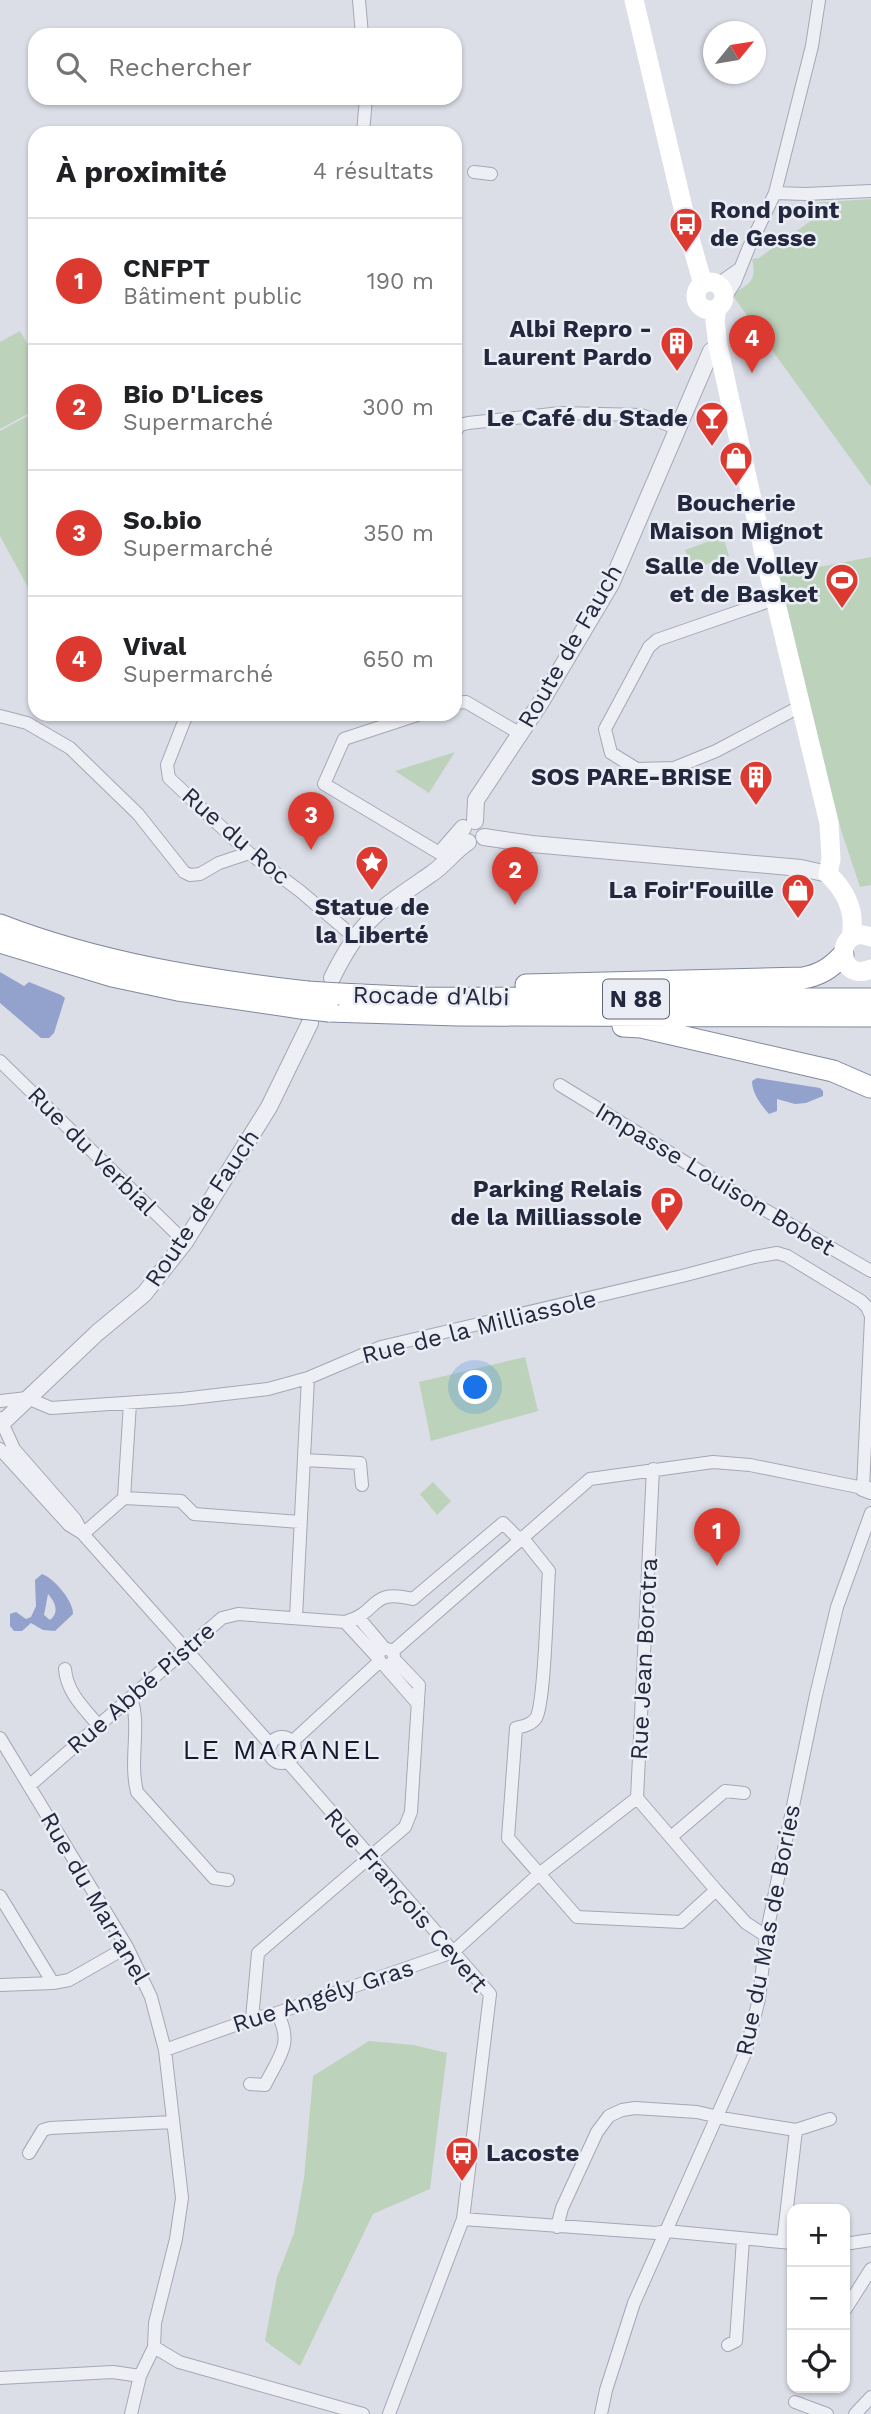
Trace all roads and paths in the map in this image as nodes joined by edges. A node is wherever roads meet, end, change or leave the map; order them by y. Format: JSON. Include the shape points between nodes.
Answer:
{"nodes":[{"id":1,"x":359,"y":0,"type":"edge"},
{"id":2,"x":634,"y":0,"type":"edge"},
{"id":3,"x":819,"y":0,"type":"edge"},
{"id":4,"x":361,"y":28,"type":"edge"},
{"id":5,"x":365,"y":105,"type":"edge"},
{"id":6,"x":364,"y":126,"type":"edge"},
{"id":7,"x":474,"y":172,"type":"dead end"},
{"id":8,"x":491,"y":174,"type":"dead end"},
{"id":9,"x":871,"y":191,"type":"edge"},
{"id":10,"x":775,"y":193,"type":"junction"},
{"id":11,"x":713,"y":297,"type":"junction"},
{"id":12,"x":711,"y":351,"type":"junction"},
{"id":13,"x":724,"y":373,"type":"junction"},
{"id":14,"x":462,"y":424,"type":"edge"},
{"id":15,"x":677,"y":428,"type":"junction"},
{"id":16,"x":775,"y":599,"type":"junction"},
{"id":17,"x":462,"y":703,"type":"edge"},
{"id":18,"x":801,"y":706,"type":"junction"},
{"id":19,"x":0,"y":716,"type":"edge"},
{"id":20,"x":14,"y":721,"type":"junction"},
{"id":21,"x":184,"y":721,"type":"edge"},
{"id":22,"x":399,"y":721,"type":"edge"},
{"id":23,"x":0,"y":728,"type":"edge"},
{"id":24,"x":519,"y":733,"type":"junction"},
{"id":25,"x":468,"y":830,"type":"junction"},
{"id":26,"x":249,"y":853,"type":"junction"},
{"id":27,"x":441,"y":854,"type":"junction"},
{"id":28,"x":828,"y":874,"type":"junction"},
{"id":29,"x":411,"y":887,"type":"junction"},
{"id":30,"x":853,"y":916,"type":"junction"},
{"id":31,"x":0,"y":925,"type":"edge"},
{"id":32,"x":354,"y":937,"type":"junction"},
{"id":33,"x":871,"y":937,"type":"edge"},
{"id":34,"x":0,"y":942,"type":"edge"},
{"id":35,"x":855,"y":958,"type":"edge"},
{"id":36,"x":334,"y":994,"type":"junction"},
{"id":37,"x":871,"y":997,"type":"edge"},
{"id":38,"x":417,"y":1006,"type":"junction"},
{"id":39,"x":306,"y":1008,"type":"junction"},
{"id":40,"x":857,"y":1010,"type":"edge"},
{"id":41,"x":564,"y":1015,"type":"junction"},
{"id":42,"x":0,"y":1061,"type":"edge"},
{"id":43,"x":871,"y":1077,"type":"edge"},
{"id":44,"x":560,"y":1085,"type":"dead end"},
{"id":45,"x":871,"y":1088,"type":"edge"},
{"id":46,"x":185,"y":1242,"type":"junction"},
{"id":47,"x":871,"y":1270,"type":"edge"},
{"id":48,"x":871,"y":1317,"type":"edge"},
{"id":49,"x":308,"y":1378,"type":"junction"},
{"id":50,"x":27,"y":1398,"type":"junction"},
{"id":51,"x":0,"y":1401,"type":"edge"},
{"id":52,"x":130,"y":1403,"type":"junction"},
{"id":53,"x":1,"y":1421,"type":"edge"},
{"id":54,"x":0,"y":1449,"type":"edge"},
{"id":55,"x":303,"y":1460,"type":"junction"},
{"id":56,"x":653,"y":1469,"type":"junction"},
{"id":57,"x":362,"y":1485,"type":"dead end"},
{"id":58,"x":867,"y":1489,"type":"edge"},
{"id":59,"x":124,"y":1498,"type":"junction"},
{"id":60,"x":871,"y":1513,"type":"edge"},
{"id":61,"x":300,"y":1522,"type":"junction"},
{"id":62,"x":83,"y":1534,"type":"junction"},
{"id":63,"x":520,"y":1538,"type":"junction"},
{"id":64,"x":296,"y":1617,"type":"junction"},
{"id":65,"x":359,"y":1618,"type":"junction"},
{"id":66,"x":345,"y":1622,"type":"junction"},
{"id":67,"x":186,"y":1650,"type":"junction"},
{"id":68,"x":386,"y":1657,"type":"junction"},
{"id":69,"x":65,"y":1669,"type":"dead end"},
{"id":70,"x":131,"y":1698,"type":"junction"},
{"id":71,"x":99,"y":1726,"type":"junction"},
{"id":72,"x":0,"y":1738,"type":"edge"},
{"id":73,"x":292,"y":1742,"type":"junction"},
{"id":74,"x":271,"y":1745,"type":"junction"},
{"id":75,"x":288,"y":1762,"type":"junction"},
{"id":76,"x":29,"y":1786,"type":"junction"},
{"id":77,"x":744,"y":1793,"type":"dead end"},
{"id":78,"x":638,"y":1798,"type":"junction"},
{"id":79,"x":671,"y":1837,"type":"junction"},
{"id":80,"x":370,"y":1858,"type":"junction"},
{"id":81,"x":539,"y":1874,"type":"junction"},
{"id":82,"x":228,"y":1880,"type":"dead end"},
{"id":83,"x":716,"y":1890,"type":"junction"},
{"id":84,"x":0,"y":1896,"type":"edge"},
{"id":85,"x":766,"y":1936,"type":"junction"},
{"id":86,"x":127,"y":1947,"type":"junction"},
{"id":87,"x":453,"y":1952,"type":"junction"},
{"id":88,"x":53,"y":1983,"type":"junction"},
{"id":89,"x":0,"y":1985,"type":"edge"},
{"id":90,"x":277,"y":2013,"type":"junction"},
{"id":91,"x":251,"y":2019,"type":"junction"},
{"id":92,"x":165,"y":2050,"type":"junction"},
{"id":93,"x":250,"y":2084,"type":"dead end"},
{"id":94,"x":718,"y":2117,"type":"junction"},
{"id":95,"x":830,"y":2119,"type":"dead end"},
{"id":96,"x":173,"y":2122,"type":"junction"},
{"id":97,"x":796,"y":2130,"type":"junction"},
{"id":98,"x":29,"y":2153,"type":"dead end"},
{"id":99,"x":791,"y":2204,"type":"edge"},
{"id":100,"x":463,"y":2219,"type":"junction"},
{"id":101,"x":557,"y":2227,"type":"junction"},
{"id":102,"x":666,"y":2231,"type":"junction"},
{"id":103,"x":743,"y":2239,"type":"junction"},
{"id":104,"x":871,"y":2240,"type":"edge"},
{"id":105,"x":787,"y":2242,"type":"edge"},
{"id":106,"x":850,"y":2243,"type":"edge"},
{"id":107,"x":871,"y":2269,"type":"edge"},
{"id":108,"x":850,"y":2302,"type":"edge"},
{"id":109,"x":728,"y":2345,"type":"dead end"},
{"id":110,"x":154,"y":2347,"type":"junction"},
{"id":111,"x":140,"y":2376,"type":"junction"},
{"id":112,"x":0,"y":2378,"type":"edge"},
{"id":113,"x":871,"y":2397,"type":"edge"},
{"id":114,"x":795,"y":2402,"type":"dead end"},
{"id":115,"x":131,"y":2414,"type":"edge"},
{"id":116,"x":363,"y":2414,"type":"edge"},
{"id":117,"x":390,"y":2414,"type":"edge"},
{"id":118,"x":601,"y":2414,"type":"edge"},
{"id":119,"x":827,"y":2414,"type":"edge"},
{"id":120,"x":855,"y":2414,"type":"edge"}],
"edges":[{"from":1,"to":4,"type":"street"},
{"from":2,"to":11,"type":"main road","via":[[692,246]]},
{"from":3,"to":10,"type":"street","via":[[813,46]]},
{"from":5,"to":6,"type":"street"},
{"from":7,"to":8,"type":"street"},
{"from":9,"to":10,"type":"street"},
{"from":10,"to":11,"type":"street","via":[[741,268]]},
{"from":11,"to":12,"type":"main road"},
{"from":11,"to":13,"type":"main road"},
{"from":12,"to":13,"type":"main road"},
{"from":12,"to":15,"type":"street","name":"Route de Fauch"},
{"from":13,"to":16,"type":"main road"},
{"from":14,"to":15,"type":"street","via":[[561,413],[641,415]]},
{"from":15,"to":24,"type":"street","name":"Route de Fauch","via":[[611,584]]},
{"from":16,"to":18,"type":"main road"},
{"from":16,"to":18,"type":"street","via":[[657,640],[605,729],[607,742],[611,753],[637,769],[674,768]]},
{"from":17,"to":24,"type":"street"},
{"from":18,"to":28,"type":"main road","via":[[829,823]]},
{"from":19,"to":20,"type":"street"},
{"from":20,"to":23,"type":"street"},
{"from":20,"to":26,"type":"street","via":[[27,723],[70,748],[138,814],[184,872],[200,874]]},
{"from":21,"to":26,"type":"street","name":"Rue du Roc","via":[[167,765],[169,778]]},
{"from":22,"to":27,"type":"street","via":[[344,739],[324,785]]},
{"from":24,"to":25,"type":"street","name":"Route de Fauch","via":[[477,800]]},
{"from":25,"to":27,"type":"street","name":"Route de Fauch"},
{"from":25,"to":28,"type":"street","via":[[484,826],[484,837],[519,843]]},
{"from":25,"to":29,"type":"street","name":"Route de Fauch","via":[[438,869]]},
{"from":26,"to":32,"type":"street","name":"Rue du Roc"},
{"from":27,"to":29,"type":"street","name":"Route de Fauch"},
{"from":28,"to":30,"type":"main road","via":[[841,888]]},
{"from":29,"to":32,"type":"street","name":"Route de Fauch","via":[[377,911]]},
{"from":30,"to":33,"type":"main road"},
{"from":30,"to":35,"type":"main road"},
{"from":31,"to":39,"type":"highway","name":"Rocade d'Albi","number":"N 88","via":[[115,960],[198,977]]},
{"from":32,"to":36,"type":"street","name":"Route de Fauch"},
{"from":33,"to":35,"type":"main road","via":[[861,934]]},
{"from":34,"to":39,"type":"highway","name":"Rocade d'Albi","number":"N 88","via":[[112,976]]},
{"from":35,"to":37,"type":"main road"},
{"from":35,"to":38,"type":"highway","via":[[803,978],[443,990]]},
{"from":36,"to":38,"type":"highway","name":"Rocade d'Albi","number":"N 88"},
{"from":36,"to":38,"type":"highway","name":"Rocade d'Albi","number":"N 88","via":[[392,997]]},
{"from":36,"to":39,"type":"highway","name":"Rocade d'Albi","number":"N 88","bridge":true},
{"from":37,"to":40,"type":"highway","name":"Rocade d'Albi","number":"N 88"},
{"from":38,"to":40,"type":"highway","name":"Rocade d'Albi","number":"N 88"},
{"from":38,"to":41,"type":"highway","name":"Rocade d'Albi","number":"N 88","via":[[458,1015]]},
{"from":39,"to":46,"type":"street","name":"Route de Fauch","via":[[269,1107]]},
{"from":40,"to":41,"type":"highway","name":"Rocade d'Albi","number":"N 88"},
{"from":41,"to":45,"type":"highway","via":[[579,1023],[641,1027],[833,1071]]},
{"from":42,"to":46,"type":"street","name":"Rue du Verbial"},
{"from":43,"to":45,"type":"main road"},
{"from":44,"to":47,"type":"street","name":"Impasse Louison Bobet"},
{"from":46,"to":50,"type":"street","name":"Route de Fauch","via":[[144,1294]]},
{"from":48,"to":49,"type":"street","name":"Rue de la Milliassole","via":[[861,1301],[777,1253],[381,1348]]},
{"from":48,"to":58,"type":"street","name":"Rue de la Milliassole"},
{"from":49,"to":52,"type":"street","name":"Rue de la Milliassole","via":[[268,1389]]},
{"from":49,"to":55,"type":"street"},
{"from":50,"to":51,"type":"street"},
{"from":50,"to":52,"type":"street","name":"Rue de la Milliassole","via":[[51,1408]]},
{"from":50,"to":53,"type":"street","name":"Route de Fauch"},
{"from":52,"to":59,"type":"street"},
{"from":53,"to":62,"type":"street","name":"Rue François Cevert","via":[[14,1449]]},
{"from":54,"to":62,"type":"street","name":"Rue François Cevert","via":[[69,1525]]},
{"from":55,"to":57,"type":"street","via":[[360,1463]]},
{"from":55,"to":61,"type":"street"},
{"from":56,"to":58,"type":"street","via":[[713,1462],[750,1465]]},
{"from":56,"to":63,"type":"street","via":[[590,1479]]},
{"from":56,"to":78,"type":"street","name":"Rue Jean Borotra"},
{"from":59,"to":61,"type":"street","via":[[181,1501],[194,1514]]},
{"from":59,"to":62,"type":"street"},
{"from":60,"to":85,"type":"street","name":"Rue du Mas de Bories","via":[[837,1607]]},
{"from":61,"to":64,"type":"street"},
{"from":62,"to":67,"type":"street","name":"Rue François Cevert"},
{"from":63,"to":65,"type":"street","via":[[503,1523],[413,1599],[394,1594],[382,1597]]},
{"from":63,"to":68,"type":"street"},
{"from":63,"to":81,"type":"street","via":[[549,1571],[542,1694],[538,1716],[516,1728],[508,1838]]},
{"from":64,"to":66,"type":"street","name":"Rue Abbé Pistre"},
{"from":64,"to":67,"type":"street","name":"Rue Abbé Pistre","via":[[230,1615]]},
{"from":65,"to":66,"type":"street","name":"Rue Abbé Pistre"},
{"from":65,"to":68,"type":"street"},
{"from":66,"to":68,"type":"street"},
{"from":67,"to":70,"type":"street","name":"Rue Abbé Pistre"},
{"from":67,"to":74,"type":"street","name":"Rue François Cevert"},
{"from":68,"to":73,"type":"street"},
{"from":68,"to":80,"type":"street","via":[[419,1685],[411,1812],[405,1827]]},
{"from":69,"to":71,"type":"street","via":[[72,1694]]},
{"from":70,"to":71,"type":"street","name":"Rue Abbé Pistre"},
{"from":70,"to":82,"type":"street","via":[[135,1726],[132,1774],[137,1792],[214,1878]]},
{"from":71,"to":76,"type":"street","name":"Rue Abbé Pistre"},
{"from":72,"to":76,"type":"street","name":"Rue du Marranel"},
{"from":73,"to":74,"type":"street","via":[[281,1738]]},
{"from":73,"to":75,"type":"street","via":[[295,1753]]},
{"from":74,"to":75,"type":"street","name":"Rue François Cevert","via":[[272,1758]]},
{"from":75,"to":80,"type":"street","name":"Rue François Cevert"},
{"from":76,"to":86,"type":"street","name":"Rue du Marranel"},
{"from":77,"to":79,"type":"street","via":[[725,1791]]},
{"from":78,"to":79,"type":"street"},
{"from":78,"to":81,"type":"street","name":"Rue Angély Gras"},
{"from":79,"to":83,"type":"street"},
{"from":80,"to":87,"type":"street","name":"Rue François Cevert"},
{"from":80,"to":91,"type":"street","via":[[258,1953]]},
{"from":81,"to":83,"type":"street","via":[[577,1917],[681,1922]]},
{"from":81,"to":87,"type":"street","name":"Rue Angély Gras"},
{"from":83,"to":85,"type":"street","via":[[746,1923]]},
{"from":84,"to":88,"type":"street"},
{"from":85,"to":94,"type":"street","name":"Rue du Mas de Bories","via":[[759,1999],[746,2051]]},
{"from":86,"to":88,"type":"street","via":[[69,1980]]},
{"from":86,"to":92,"type":"street","name":"Rue du Marranel","via":[[151,1997]]},
{"from":87,"to":90,"type":"street","name":"Rue Angély Gras"},
{"from":87,"to":100,"type":"street","name":"Rue François Cevert","via":[[490,1994]]},
{"from":88,"to":89,"type":"street"},
{"from":90,"to":91,"type":"street","name":"Rue Angély Gras"},
{"from":90,"to":93,"type":"street","via":[[286,2042],[265,2085]]},
{"from":91,"to":92,"type":"street","name":"Rue Angély Gras"},
{"from":92,"to":96,"type":"street","name":"Rue du Marranel"},
{"from":94,"to":97,"type":"street"},
{"from":94,"to":101,"type":"street","via":[[635,2108],[609,2116],[597,2132]]},
{"from":94,"to":102,"type":"street","name":"Rue du Mas de Bories"},
{"from":95,"to":97,"type":"street"},
{"from":96,"to":98,"type":"street","via":[[50,2128],[43,2130]]},
{"from":96,"to":110,"type":"street","name":"Rue du Marranel","via":[[182,2198]]},
{"from":97,"to":99,"type":"street"},
{"from":100,"to":101,"type":"street"},
{"from":100,"to":117,"type":"street","name":"Rue François Cevert"},
{"from":101,"to":102,"type":"street"},
{"from":102,"to":103,"type":"street"},
{"from":102,"to":118,"type":"street","name":"Rue du Mas de Bories","via":[[634,2303]]},
{"from":103,"to":105,"type":"street"},
{"from":103,"to":109,"type":"street","via":[[736,2340]]},
{"from":104,"to":106,"type":"street"},
{"from":107,"to":108,"type":"street"},
{"from":110,"to":111,"type":"street","name":"Rue du Marranel"},
{"from":110,"to":116,"type":"street","via":[[179,2362]]},
{"from":111,"to":112,"type":"street","via":[[113,2372]]},
{"from":111,"to":115,"type":"street","name":"Rue du Marranel"},
{"from":113,"to":120,"type":"street"},
{"from":114,"to":119,"type":"street"}]}
